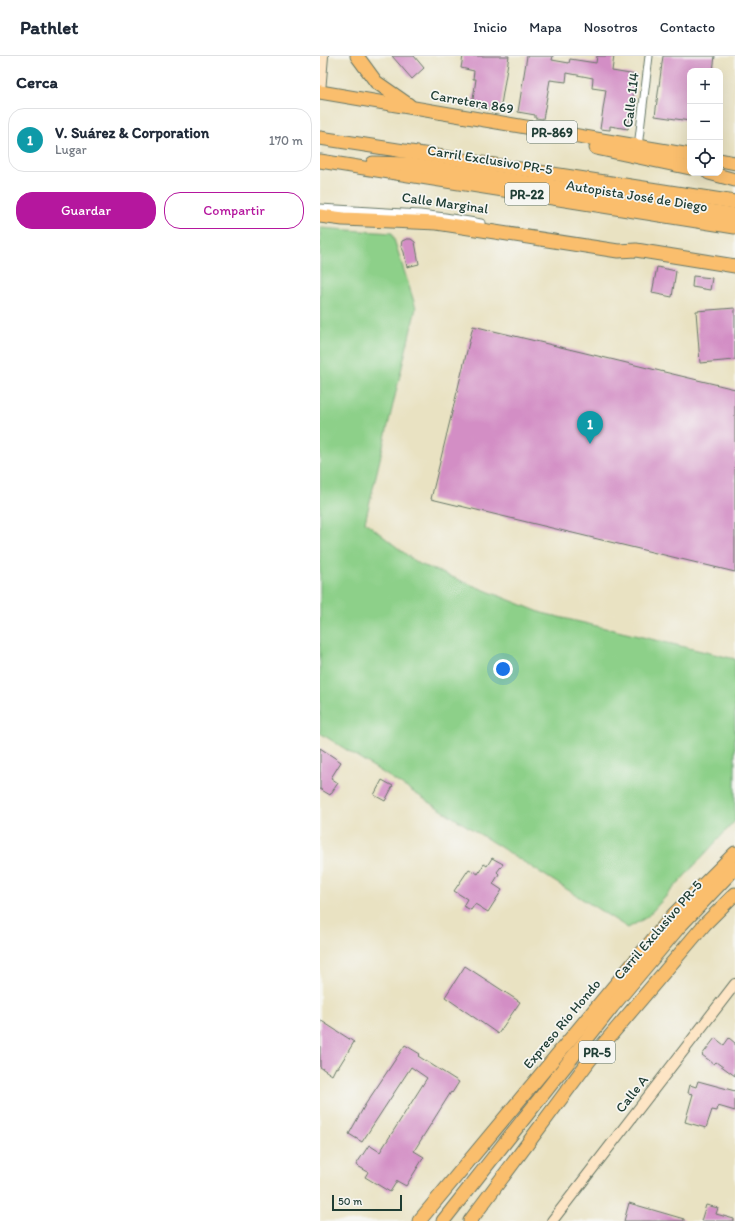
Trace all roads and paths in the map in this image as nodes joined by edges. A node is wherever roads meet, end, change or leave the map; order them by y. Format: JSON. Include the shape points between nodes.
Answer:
{"nodes":[{"id":1,"x":323,"y":56,"type":"edge"},
{"id":2,"x":358,"y":56,"type":"edge"},
{"id":3,"x":649,"y":56,"type":"edge"},
{"id":4,"x":320,"y":93,"type":"edge"},
{"id":5,"x":414,"y":108,"type":"junction"},
{"id":6,"x":490,"y":122,"type":"junction"},
{"id":7,"x":323,"y":139,"type":"edge"},
{"id":8,"x":638,"y":147,"type":"junction"},
{"id":9,"x":687,"y":155,"type":"edge"},
{"id":10,"x":723,"y":161,"type":"edge"},
{"id":11,"x":322,"y":162,"type":"edge"},
{"id":12,"x":735,"y":163,"type":"edge"},
{"id":13,"x":407,"y":164,"type":"junction"},
{"id":14,"x":687,"y":167,"type":"edge"},
{"id":15,"x":720,"y":176,"type":"edge"},
{"id":16,"x":735,"y":180,"type":"edge"},
{"id":17,"x":735,"y":202,"type":"edge"},
{"id":18,"x":320,"y":208,"type":"edge"},
{"id":19,"x":735,"y":215,"type":"edge"},
{"id":20,"x":320,"y":216,"type":"edge"},
{"id":21,"x":735,"y":227,"type":"edge"},
{"id":22,"x":636,"y":250,"type":"junction"},
{"id":23,"x":735,"y":266,"type":"edge"},
{"id":24,"x":735,"y":853,"type":"edge"},
{"id":25,"x":735,"y":868,"type":"edge"},
{"id":26,"x":735,"y":894,"type":"edge"},
{"id":27,"x":735,"y":984,"type":"edge"},
{"id":28,"x":474,"y":1218,"type":"edge"},
{"id":29,"x":420,"y":1221,"type":"edge"},
{"id":30,"x":443,"y":1221,"type":"edge"},
{"id":31,"x":552,"y":1221,"type":"edge"}],
"edges":[{"from":1,"to":4,"type":"street"},
{"from":2,"to":5,"type":"highway","number":"PR-869","via":[[376,82]]},
{"from":3,"to":8,"type":"street","name":"Calle 114"},
{"from":4,"to":5,"type":"highway","name":"Carretera 869"},
{"from":5,"to":6,"type":"highway","name":"Carretera 869","number":"PR-869"},
{"from":6,"to":8,"type":"highway","name":"Carretera 869","number":"PR-869"},
{"from":6,"to":14,"type":"highway","via":[[539,137]]},
{"from":7,"to":13,"type":"highway"},
{"from":7,"to":17,"type":"highway","name":"Autopista José de Diego","number":"PR-22"},
{"from":8,"to":9,"type":"highway","name":"Carretera 869","number":"PR-869"},
{"from":10,"to":12,"type":"highway"},
{"from":11,"to":13,"type":"highway"},
{"from":11,"to":21,"type":"highway","name":"Autopista José de Diego","number":"PR-22"},
{"from":13,"to":19,"type":"highway","name":"Carril Exclusivo PR-5"},
{"from":15,"to":16,"type":"highway"},
{"from":18,"to":22,"type":"street","name":"Calle Marginal","via":[[445,217]]},
{"from":20,"to":22,"type":"highway","name":"Calle Marginal","via":[[437,223],[618,251]]},
{"from":22,"to":23,"type":"highway","name":"Calle Marginal"},
{"from":24,"to":29,"type":"highway","name":"Expreso Río Hondo","number":"PR-5","via":[[674,914]]},
{"from":25,"to":30,"type":"highway","name":"Carril Exclusivo PR-5","via":[[679,927],[612,1007]]},
{"from":26,"to":28,"type":"highway","number":"PR-5","via":[[705,924],[590,1061]]},
{"from":27,"to":31,"type":"street","name":"Calle A"}]}
